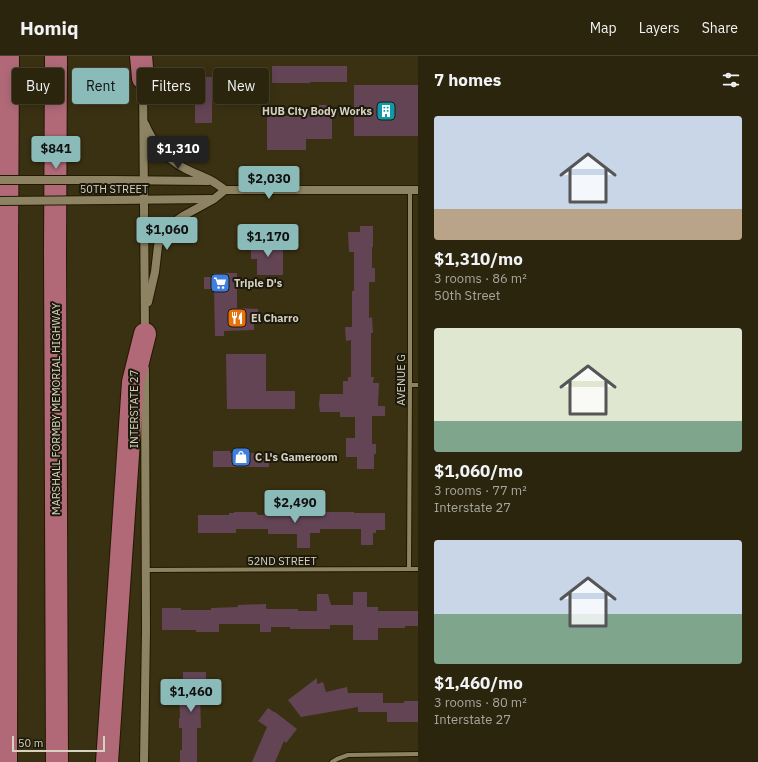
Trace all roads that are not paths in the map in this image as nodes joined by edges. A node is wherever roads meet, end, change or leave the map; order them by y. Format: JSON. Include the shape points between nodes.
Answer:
{"nodes":[{"id":1,"x":2,"y":56,"type":"edge"},
{"id":2,"x":8,"y":56,"type":"edge"},
{"id":3,"x":56,"y":56,"type":"edge"},
{"id":4,"x":142,"y":56,"type":"edge"},
{"id":5,"x":143,"y":68,"type":"edge"},
{"id":6,"x":0,"y":76,"type":"edge"},
{"id":7,"x":143,"y":104,"type":"edge"},
{"id":8,"x":143,"y":119,"type":"junction"},
{"id":9,"x":0,"y":180,"type":"edge"},
{"id":10,"x":143,"y":180,"type":"junction"},
{"id":11,"x":213,"y":181,"type":"junction"},
{"id":12,"x":225,"y":190,"type":"junction"},
{"id":13,"x":414,"y":190,"type":"edge"},
{"id":14,"x":214,"y":199,"type":"junction"},
{"id":15,"x":144,"y":200,"type":"junction"},
{"id":16,"x":0,"y":201,"type":"edge"},
{"id":17,"x":145,"y":325,"type":"junction"},
{"id":18,"x":410,"y":385,"type":"junction"},
{"id":19,"x":418,"y":385,"type":"edge"},
{"id":20,"x":409,"y":569,"type":"junction"},
{"id":21,"x":418,"y":569,"type":"edge"},
{"id":22,"x":145,"y":570,"type":"junction"},
{"id":23,"x":418,"y":754,"type":"edge"},
{"id":24,"x":332,"y":761,"type":"edge"},
{"id":25,"x":6,"y":762,"type":"edge"},
{"id":26,"x":57,"y":762,"type":"edge"},
{"id":27,"x":107,"y":762,"type":"edge"},
{"id":28,"x":144,"y":762,"type":"edge"}],
"edges":[{"from":1,"to":6,"type":"highway"},
{"from":2,"to":25,"type":"highway"},
{"from":3,"to":26,"type":"highway","name":"MARSHALL FORMBY MEMORIAL HIGHWAY"},
{"from":4,"to":5,"type":"highway"},
{"from":7,"to":8,"type":"main road","name":"INTERSTATE 27"},
{"from":8,"to":10,"type":"main road","name":"INTERSTATE 27"},
{"from":8,"to":11,"type":"main road","via":[[153,140],[164,154],[182,167]]},
{"from":9,"to":10,"type":"main road","name":"50TH STREET","bridge":true},
{"from":10,"to":11,"type":"main road","name":"50TH STREET"},
{"from":10,"to":15,"type":"main road","name":"INTERSTATE 27"},
{"from":11,"to":12,"type":"main road"},
{"from":12,"to":13,"type":"main road"},
{"from":12,"to":14,"type":"main road"},
{"from":13,"to":18,"type":"street","name":"AVENUE G"},
{"from":14,"to":15,"type":"main road","name":"50TH STREET"},
{"from":14,"to":17,"type":"main road","via":[[173,223],[160,240]]},
{"from":15,"to":16,"type":"main road","name":"50TH STREET","bridge":true},
{"from":15,"to":17,"type":"main road","name":"INTERSTATE 27"},
{"from":17,"to":22,"type":"main road","name":"INTERSTATE 27"},
{"from":17,"to":27,"type":"highway","via":[[133,382]]},
{"from":18,"to":19,"type":"street"},
{"from":18,"to":20,"type":"street","name":"AVENUE G"},
{"from":20,"to":21,"type":"street","name":"52ND STREET"},
{"from":20,"to":22,"type":"street","name":"52ND STREET"},
{"from":22,"to":28,"type":"main road","name":"INTERSTATE 27"},
{"from":23,"to":24,"type":"street","via":[[348,755]]}]}
